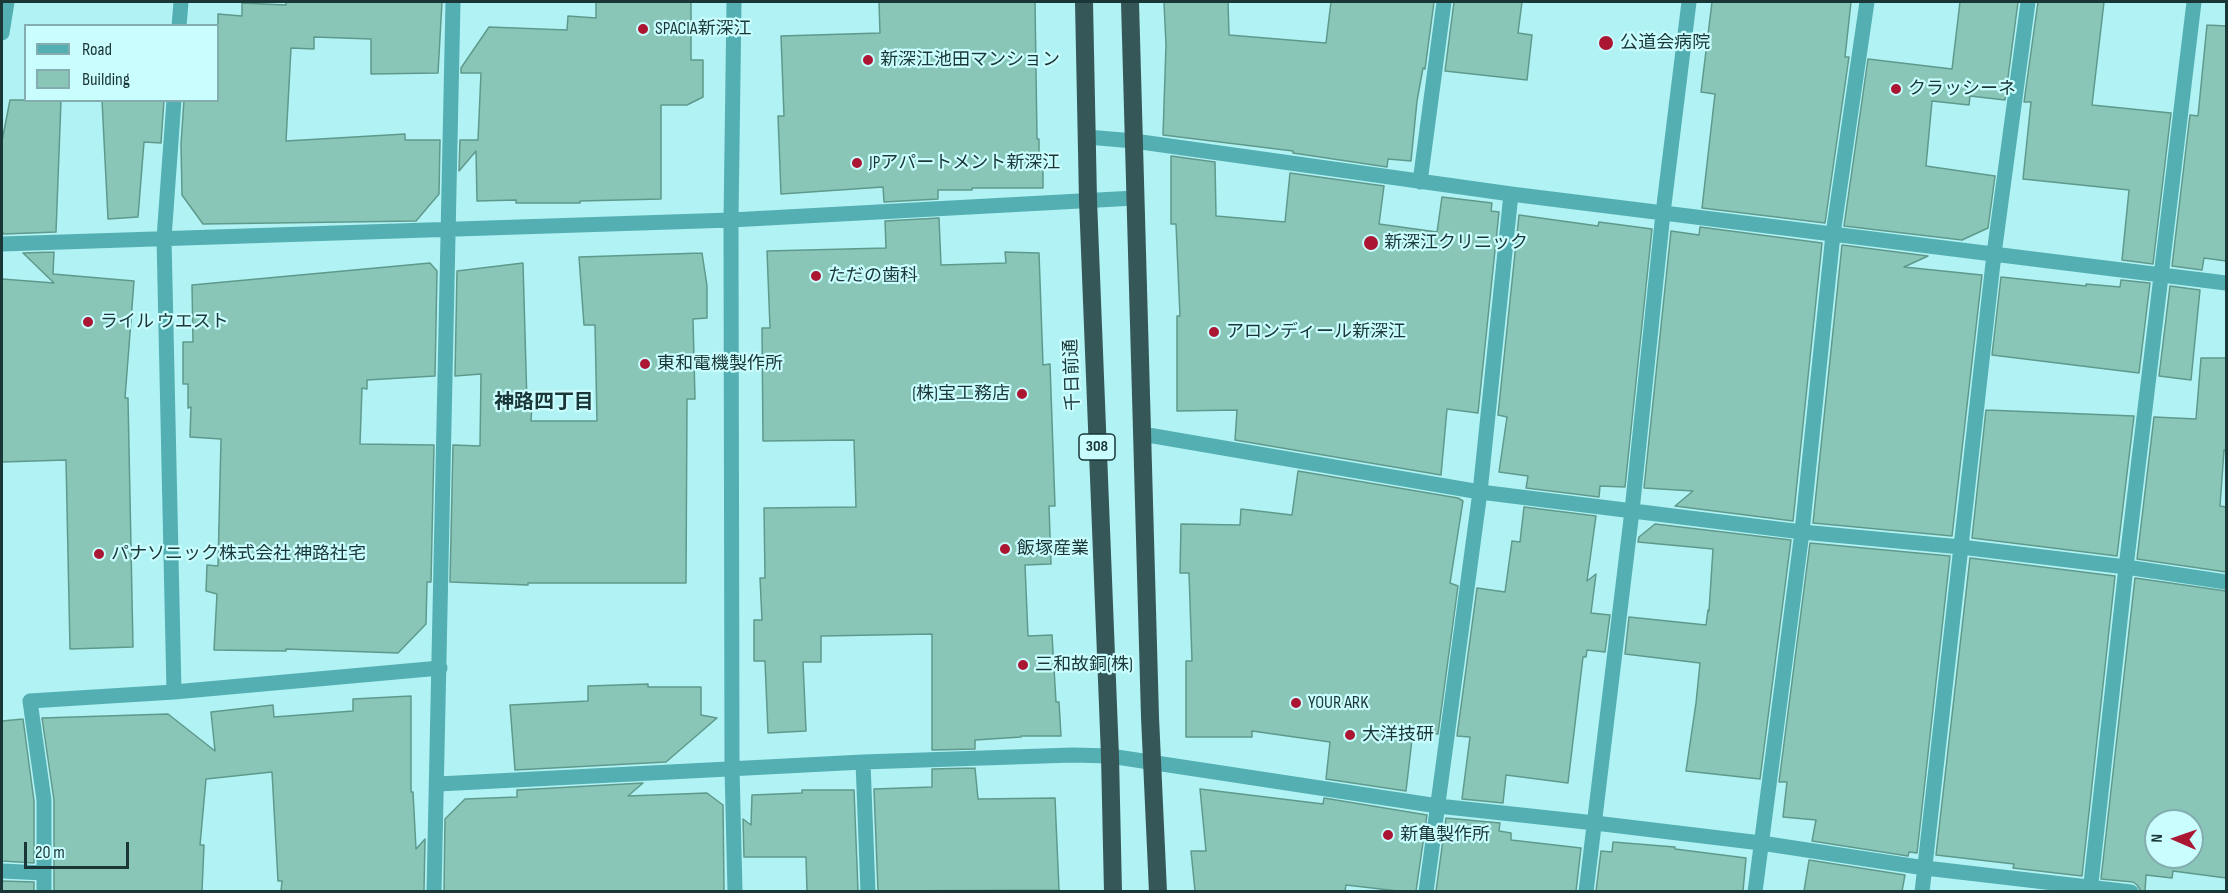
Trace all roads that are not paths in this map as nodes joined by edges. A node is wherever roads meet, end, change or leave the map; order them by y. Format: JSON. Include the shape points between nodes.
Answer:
{"nodes":[{"id":1,"x":7,"y":2,"type":"edge"},
{"id":2,"x":181,"y":2,"type":"edge"},
{"id":3,"x":453,"y":2,"type":"edge"},
{"id":4,"x":734,"y":2,"type":"edge"},
{"id":5,"x":1083,"y":2,"type":"edge"},
{"id":6,"x":1130,"y":2,"type":"edge"},
{"id":7,"x":1444,"y":2,"type":"edge"},
{"id":8,"x":1689,"y":2,"type":"edge"},
{"id":9,"x":1867,"y":2,"type":"edge"},
{"id":10,"x":2028,"y":2,"type":"edge"},
{"id":11,"x":2194,"y":2,"type":"edge"},
{"id":12,"x":179,"y":24,"type":"edge"},
{"id":13,"x":2,"y":33,"type":"edge"},
{"id":14,"x":174,"y":102,"type":"edge"},
{"id":15,"x":1088,"y":137,"type":"junction"},
{"id":16,"x":1134,"y":141,"type":"junction"},
{"id":17,"x":1420,"y":182,"type":"junction"},
{"id":18,"x":1511,"y":194,"type":"junction"},
{"id":19,"x":1135,"y":198,"type":"junction"},
{"id":20,"x":1088,"y":200,"type":"junction"},
{"id":21,"x":1663,"y":213,"type":"junction"},
{"id":22,"x":731,"y":220,"type":"junction"},
{"id":23,"x":448,"y":229,"type":"junction"},
{"id":24,"x":1833,"y":234,"type":"junction"},
{"id":25,"x":164,"y":238,"type":"junction"},
{"id":26,"x":2,"y":244,"type":"edge"},
{"id":27,"x":1994,"y":254,"type":"junction"},
{"id":28,"x":2161,"y":275,"type":"junction"},
{"id":29,"x":2226,"y":284,"type":"edge"},
{"id":30,"x":1142,"y":434,"type":"junction"},
{"id":31,"x":1480,"y":492,"type":"junction"},
{"id":32,"x":1632,"y":511,"type":"junction"},
{"id":33,"x":1802,"y":532,"type":"junction"},
{"id":34,"x":1962,"y":548,"type":"junction"},
{"id":35,"x":2126,"y":567,"type":"junction"},
{"id":36,"x":2226,"y":582,"type":"edge"},
{"id":37,"x":440,"y":668,"type":"junction"},
{"id":38,"x":174,"y":692,"type":"junction"},
{"id":39,"x":1110,"y":756,"type":"junction"},
{"id":40,"x":863,"y":762,"type":"junction"},
{"id":41,"x":1152,"y":762,"type":"junction"},
{"id":42,"x":732,"y":768,"type":"junction"},
{"id":43,"x":438,"y":784,"type":"junction"},
{"id":44,"x":1438,"y":806,"type":"junction"},
{"id":45,"x":1594,"y":823,"type":"junction"},
{"id":46,"x":1761,"y":843,"type":"junction"},
{"id":47,"x":1925,"y":868,"type":"junction"},
{"id":48,"x":2,"y":871,"type":"edge"},
{"id":49,"x":44,"y":873,"type":"junction"},
{"id":50,"x":2090,"y":889,"type":"edge"},
{"id":51,"x":44,"y":891,"type":"edge"},
{"id":52,"x":434,"y":891,"type":"edge"},
{"id":53,"x":735,"y":891,"type":"edge"},
{"id":54,"x":868,"y":891,"type":"edge"},
{"id":55,"x":1113,"y":891,"type":"edge"},
{"id":56,"x":1158,"y":891,"type":"edge"},
{"id":57,"x":1426,"y":891,"type":"edge"},
{"id":58,"x":1586,"y":891,"type":"edge"},
{"id":59,"x":1755,"y":891,"type":"edge"},
{"id":60,"x":1922,"y":891,"type":"edge"},
{"id":61,"x":2131,"y":891,"type":"edge"}],
"edges":[{"from":1,"to":13,"type":"street"},
{"from":2,"to":12,"type":"street"},
{"from":3,"to":23,"type":"street"},
{"from":4,"to":22,"type":"street"},
{"from":5,"to":15,"type":"highway","name":"千日前通","number":"308"},
{"from":6,"to":16,"type":"highway"},
{"from":7,"to":17,"type":"street"},
{"from":8,"to":21,"type":"street"},
{"from":9,"to":24,"type":"street"},
{"from":10,"to":27,"type":"street"},
{"from":11,"to":28,"type":"street"},
{"from":14,"to":25,"type":"street"},
{"from":15,"to":16,"type":"street"},
{"from":15,"to":20,"type":"highway","name":"千日前通","number":"308"},
{"from":16,"to":17,"type":"street"},
{"from":16,"to":19,"type":"highway"},
{"from":17,"to":18,"type":"street"},
{"from":18,"to":21,"type":"street"},
{"from":18,"to":31,"type":"street"},
{"from":19,"to":20,"type":"street"},
{"from":19,"to":30,"type":"highway"},
{"from":20,"to":22,"type":"street"},
{"from":20,"to":39,"type":"highway","name":"千日前通","number":"308"},
{"from":21,"to":24,"type":"street"},
{"from":21,"to":32,"type":"street"},
{"from":22,"to":23,"type":"street"},
{"from":22,"to":42,"type":"street"},
{"from":23,"to":25,"type":"street"},
{"from":23,"to":37,"type":"street"},
{"from":24,"to":27,"type":"street"},
{"from":24,"to":33,"type":"street"},
{"from":25,"to":26,"type":"street"},
{"from":25,"to":38,"type":"street"},
{"from":27,"to":28,"type":"street"},
{"from":27,"to":34,"type":"street"},
{"from":28,"to":29,"type":"street"},
{"from":28,"to":35,"type":"street"},
{"from":30,"to":31,"type":"street"},
{"from":30,"to":41,"type":"highway"},
{"from":31,"to":32,"type":"street"},
{"from":31,"to":44,"type":"street"},
{"from":32,"to":33,"type":"street"},
{"from":32,"to":45,"type":"street"},
{"from":33,"to":34,"type":"street"},
{"from":33,"to":46,"type":"street"},
{"from":34,"to":35,"type":"street"},
{"from":34,"to":47,"type":"street"},
{"from":35,"to":36,"type":"street"},
{"from":35,"to":50,"type":"street"},
{"from":37,"to":38,"type":"street"},
{"from":37,"to":43,"type":"street"},
{"from":38,"to":49,"type":"street","via":[[30,701],[44,800]]},
{"from":39,"to":40,"type":"street"},
{"from":39,"to":41,"type":"street"},
{"from":39,"to":55,"type":"highway","name":"千日前通","number":"308"},
{"from":40,"to":42,"type":"street"},
{"from":40,"to":54,"type":"street"},
{"from":41,"to":44,"type":"street"},
{"from":41,"to":56,"type":"highway"},
{"from":42,"to":43,"type":"street"},
{"from":42,"to":53,"type":"street"},
{"from":43,"to":52,"type":"street"},
{"from":44,"to":45,"type":"street"},
{"from":44,"to":57,"type":"street"},
{"from":45,"to":46,"type":"street"},
{"from":45,"to":58,"type":"street"},
{"from":46,"to":47,"type":"street"},
{"from":46,"to":59,"type":"street"},
{"from":47,"to":50,"type":"street"},
{"from":47,"to":60,"type":"street"},
{"from":48,"to":49,"type":"street"},
{"from":49,"to":51,"type":"street"},
{"from":50,"to":61,"type":"street"}]}
